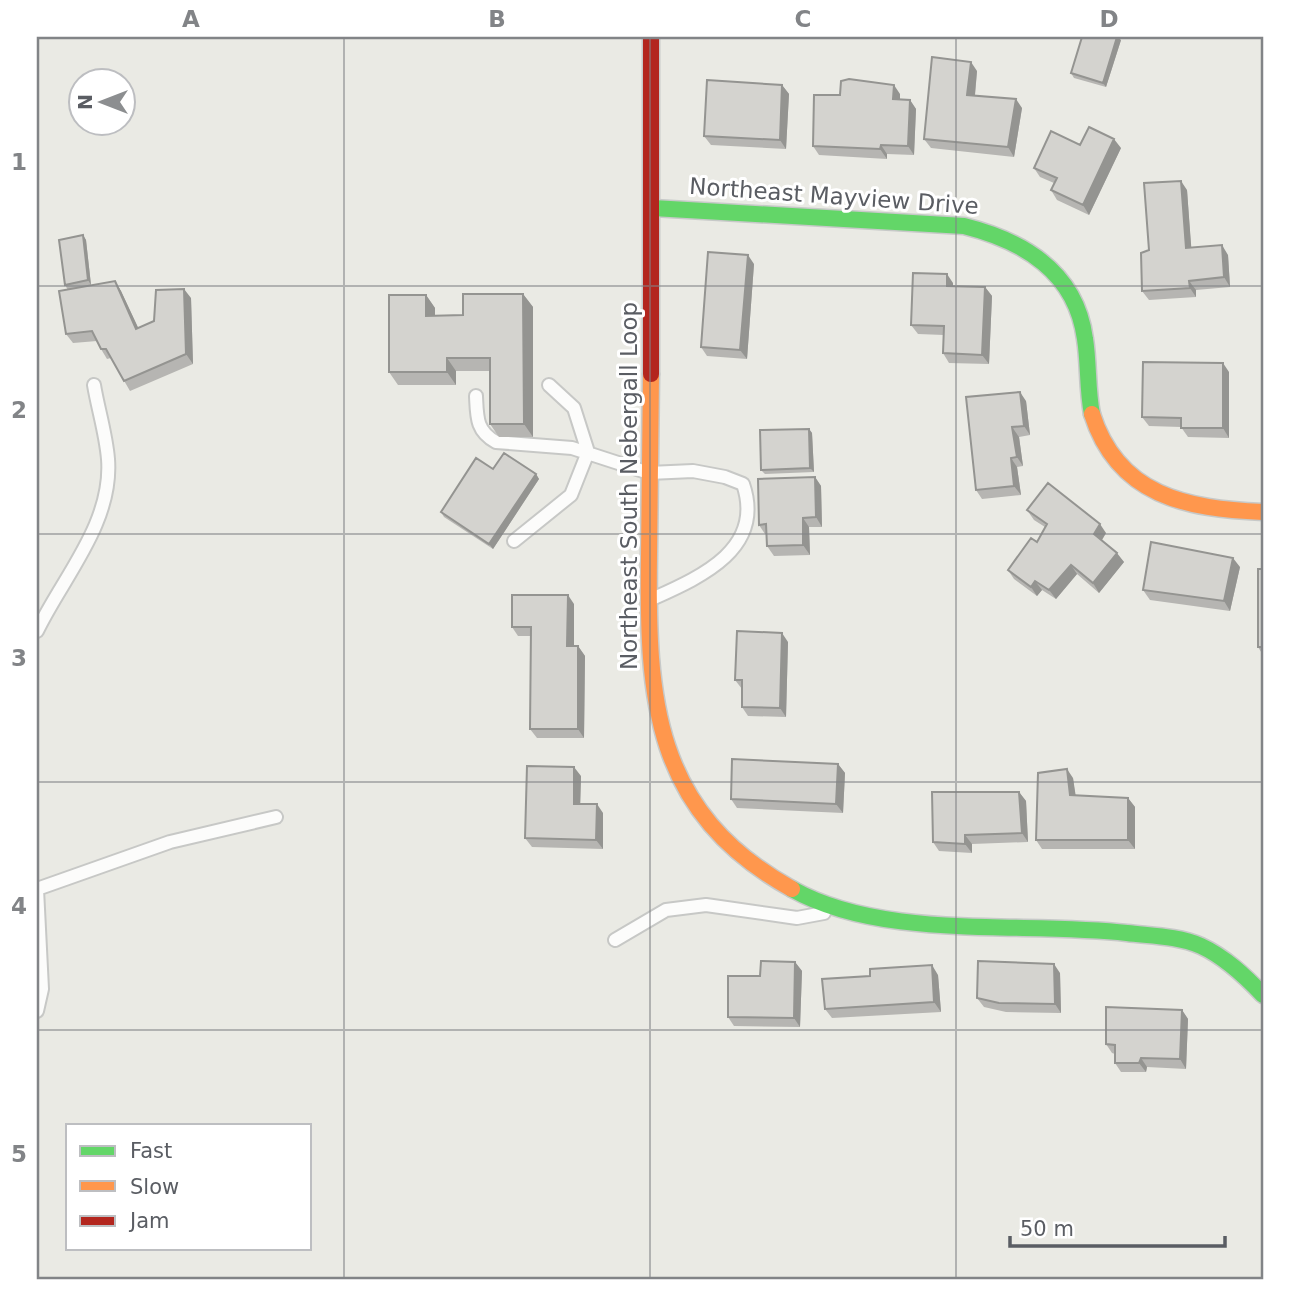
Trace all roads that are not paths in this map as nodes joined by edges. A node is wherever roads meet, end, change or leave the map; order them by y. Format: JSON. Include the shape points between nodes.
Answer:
{"nodes":[{"id":1,"x":651,"y":37,"type":"edge"},
{"id":2,"x":653,"y":208,"type":"junction"},
{"id":3,"x":94,"y":385,"type":"dead end"},
{"id":4,"x":548,"y":385,"type":"dead end"},
{"id":5,"x":476,"y":396,"type":"dead end"},
{"id":6,"x":588,"y":452,"type":"junction"},
{"id":7,"x":649,"y":474,"type":"junction"},
{"id":8,"x":1263,"y":512,"type":"edge"},
{"id":9,"x":514,"y":541,"type":"dead end"},
{"id":10,"x":648,"y":600,"type":"junction"},
{"id":11,"x":37,"y":631,"type":"edge"},
{"id":12,"x":276,"y":817,"type":"dead end"},
{"id":13,"x":37,"y":889,"type":"edge"},
{"id":14,"x":841,"y":909,"type":"junction"},
{"id":15,"x":615,"y":940,"type":"dead end"},
{"id":16,"x":1263,"y":995,"type":"edge"},
{"id":17,"x":37,"y":1011,"type":"edge"}],
"edges":[{"from":1,"to":2,"type":"street","name":"Northeast South Nebergall Loop"},
{"from":2,"to":7,"type":"street","name":"Northeast South Nebergall Loop"},
{"from":2,"to":8,"type":"street","name":"Northeast Mayview Drive","via":[[964,226],[1002,234],[1035,252],[1057,274],[1073,300],[1084,331],[1092,416],[1105,445],[1125,470],[1147,488],[1183,504]]},
{"from":3,"to":11,"type":"lane","via":[[108,460],[106,500],[84,550]]},
{"from":4,"to":6,"type":"lane","via":[[574,408]]},
{"from":5,"to":6,"type":"lane","via":[[477,424],[496,442]]},
{"from":6,"to":7,"type":"lane"},
{"from":6,"to":9,"type":"lane","via":[[570,495]]},
{"from":7,"to":10,"type":"street","name":"Northeast South Nebergall Loop"},
{"from":7,"to":10,"type":"lane","via":[[693,471],[725,477],[743,484],[749,504],[740,540],[722,560],[690,582]]},
{"from":10,"to":14,"type":"street","name":"Northeast South Nebergall Loop","via":[[651,679],[658,718],[688,793],[734,852],[763,876],[801,896]]},
{"from":12,"to":13,"type":"lane","via":[[170,842]]},
{"from":13,"to":17,"type":"lane","via":[[42,989]]},
{"from":14,"to":15,"type":"lane","via":[[797,918],[706,905],[666,910]]},
{"from":14,"to":16,"type":"street","name":"Northeast South Nebergall Loop","via":[[912,921],[1079,928],[1191,942],[1219,956]]}]}
